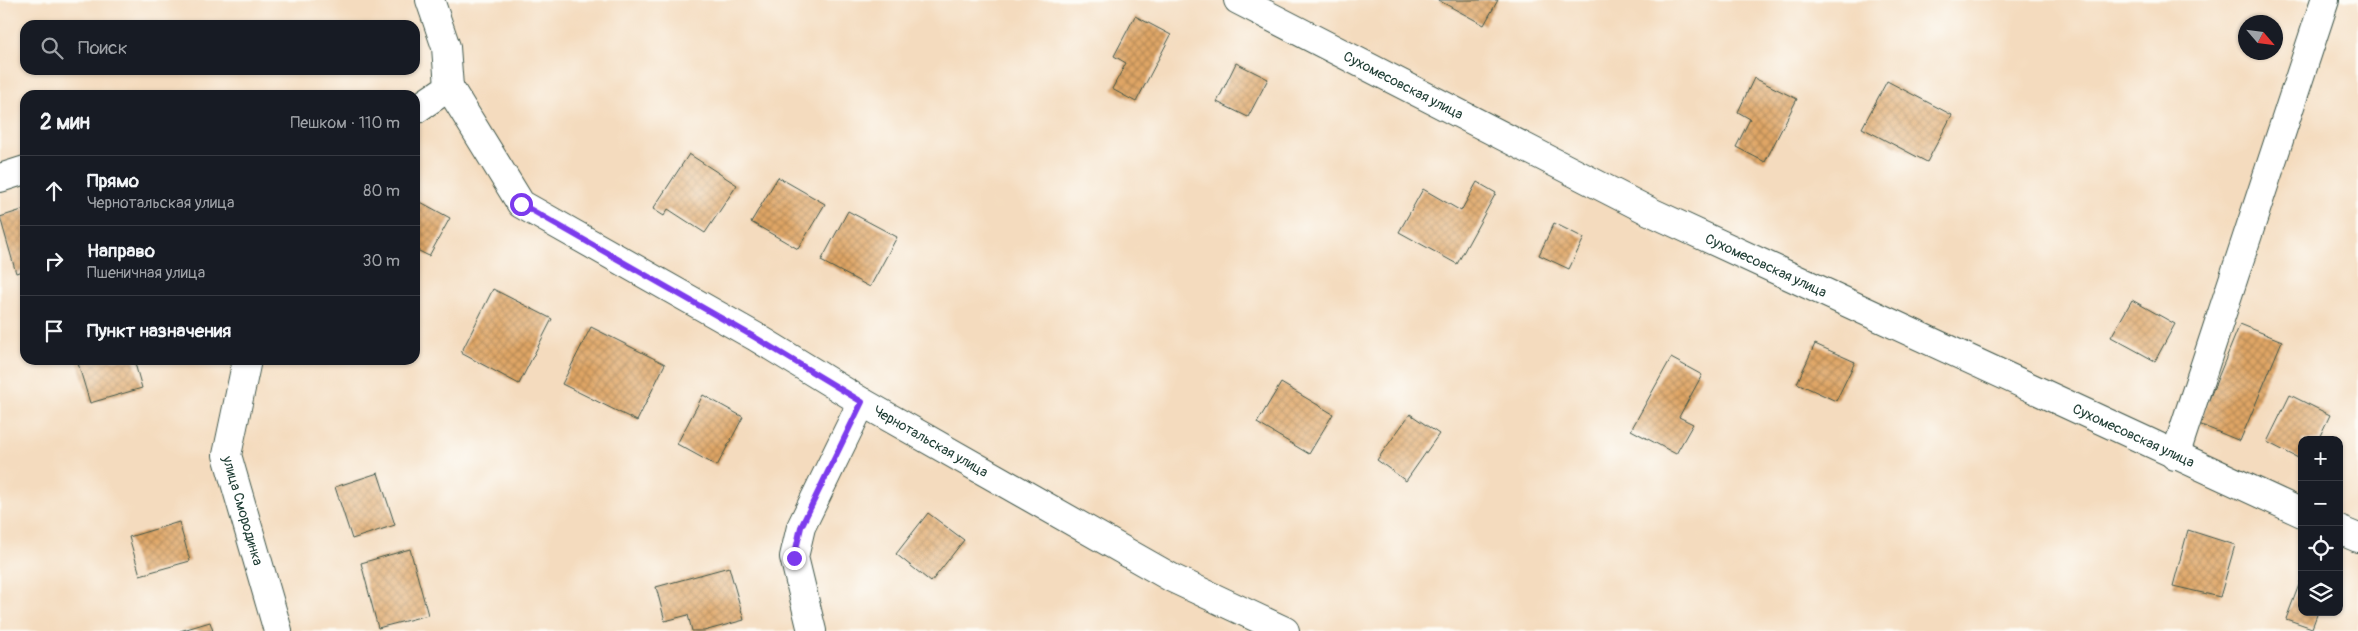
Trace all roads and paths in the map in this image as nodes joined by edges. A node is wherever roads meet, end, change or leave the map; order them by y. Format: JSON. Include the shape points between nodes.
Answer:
{"nodes":[{"id":1,"x":430,"y":0,"type":"edge"},
{"id":2,"x":1238,"y":0,"type":"edge"},
{"id":3,"x":2325,"y":0,"type":"edge"},
{"id":4,"x":449,"y":87,"type":"junction"},
{"id":5,"x":420,"y":107,"type":"edge"},
{"id":6,"x":20,"y":172,"type":"edge"},
{"id":7,"x":0,"y":178,"type":"edge"},
{"id":8,"x":246,"y":365,"type":"edge"},
{"id":9,"x":862,"y":402,"type":"junction"},
{"id":10,"x":2175,"y":456,"type":"junction"},
{"id":11,"x":2298,"y":511,"type":"edge"},
{"id":12,"x":2343,"y":532,"type":"edge"},
{"id":13,"x":2358,"y":538,"type":"edge"},
{"id":14,"x":278,"y":631,"type":"edge"},
{"id":15,"x":812,"y":631,"type":"edge"},
{"id":16,"x":1285,"y":631,"type":"edge"}],
"edges":[{"from":1,"to":4,"type":"street","via":[[446,47]]},
{"from":2,"to":10,"type":"street","name":"Сухомесовская улица","via":[[1649,211]]},
{"from":3,"to":10,"type":"street"},
{"from":4,"to":5,"type":"street"},
{"from":4,"to":9,"type":"street","name":"Чернотальская улица","via":[[521,204]]},
{"from":6,"to":7,"type":"street"},
{"from":8,"to":14,"type":"street","name":"улица Смородинка","via":[[227,455]]},
{"from":9,"to":15,"type":"street","via":[[801,527],[794,558]]},
{"from":9,"to":16,"type":"street","name":"Чернотальская улица","via":[[1172,578]]},
{"from":10,"to":11,"type":"street","name":"Сухомесовская улица"},
{"from":12,"to":13,"type":"street"}]}
